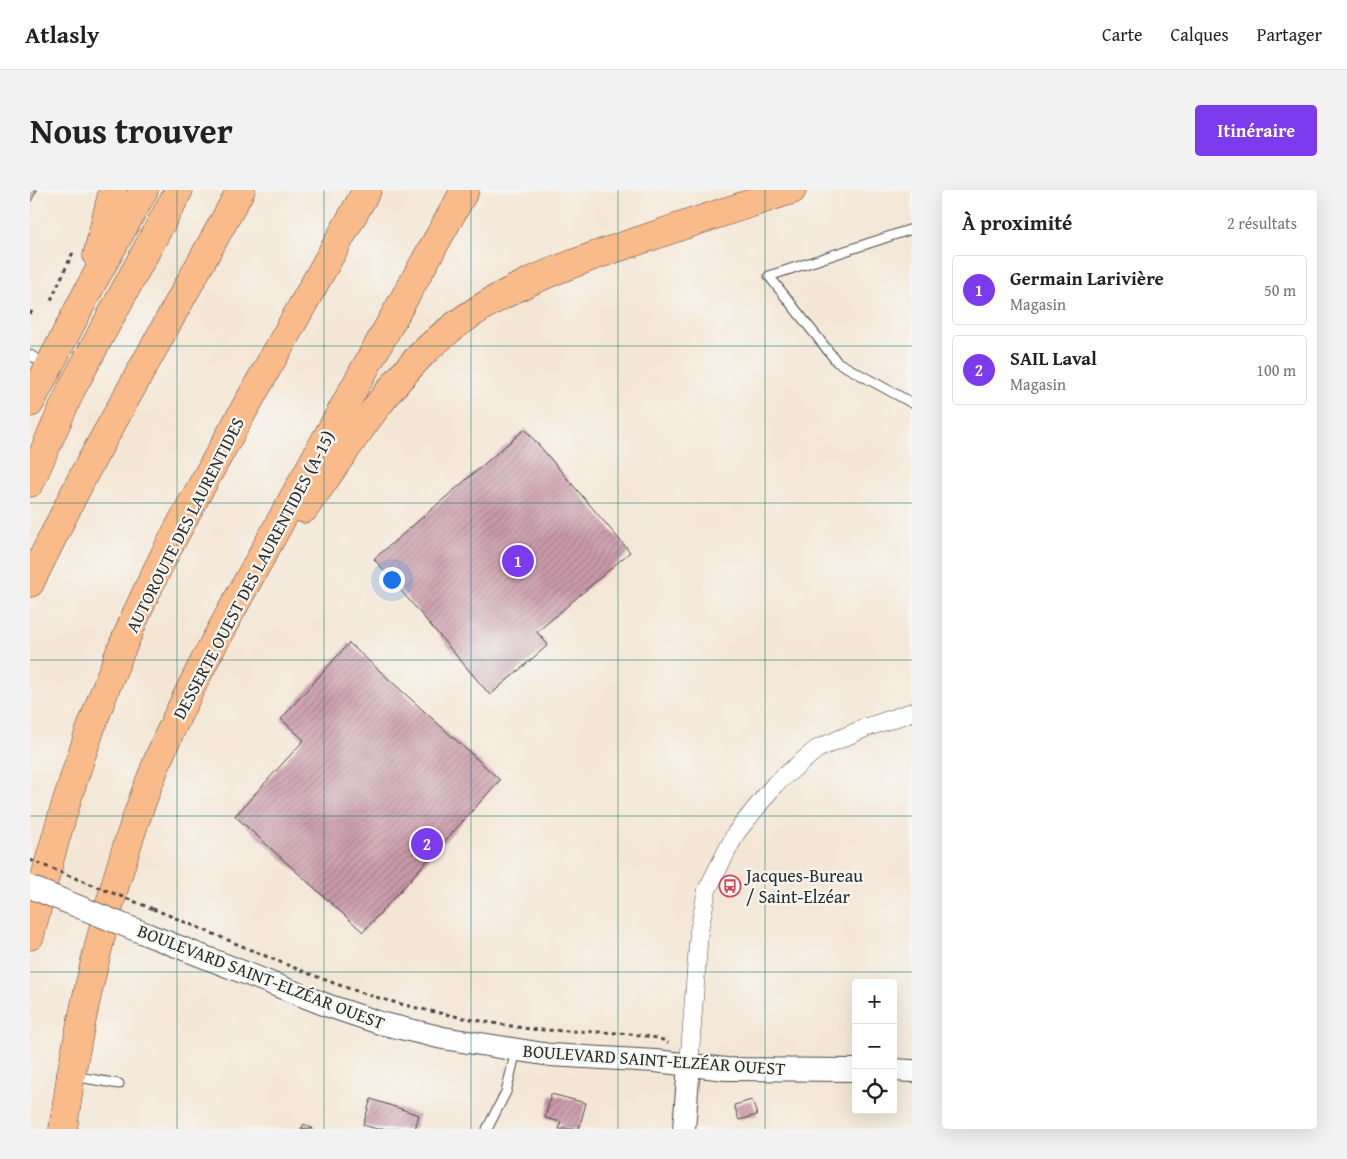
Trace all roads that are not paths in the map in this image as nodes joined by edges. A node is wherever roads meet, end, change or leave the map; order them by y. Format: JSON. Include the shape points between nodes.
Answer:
{"nodes":[{"id":1,"x":113,"y":190,"type":"edge"},
{"id":2,"x":144,"y":190,"type":"edge"},
{"id":3,"x":179,"y":190,"type":"edge"},
{"id":4,"x":241,"y":190,"type":"edge"},
{"id":5,"x":367,"y":190,"type":"edge"},
{"id":6,"x":465,"y":190,"type":"edge"},
{"id":7,"x":792,"y":190,"type":"edge"},
{"id":8,"x":912,"y":229,"type":"edge"},
{"id":9,"x":90,"y":287,"type":"junction"},
{"id":10,"x":39,"y":361,"type":"edge"},
{"id":11,"x":30,"y":403,"type":"edge"},
{"id":12,"x":912,"y":403,"type":"edge"},
{"id":13,"x":30,"y":483,"type":"edge"},
{"id":14,"x":30,"y":583,"type":"edge"},
{"id":15,"x":235,"y":604,"type":"junction"},
{"id":16,"x":912,"y":712,"type":"edge"},
{"id":17,"x":30,"y":887,"type":"edge"},
{"id":18,"x":30,"y":936,"type":"edge"},
{"id":19,"x":516,"y":1051,"type":"junction"},
{"id":20,"x":689,"y":1065,"type":"junction"},
{"id":21,"x":852,"y":1070,"type":"edge"},
{"id":22,"x":897,"y":1070,"type":"edge"},
{"id":23,"x":912,"y":1071,"type":"edge"},
{"id":24,"x":71,"y":1075,"type":"junction"},
{"id":25,"x":119,"y":1084,"type":"dead end"},
{"id":26,"x":63,"y":1129,"type":"edge"},
{"id":27,"x":71,"y":1129,"type":"edge"},
{"id":28,"x":487,"y":1129,"type":"edge"},
{"id":29,"x":684,"y":1129,"type":"edge"}],
"edges":[{"from":1,"to":9,"type":"main road"},
{"from":2,"to":9,"type":"main road"},
{"from":3,"to":13,"type":"main road","via":[[72,388]]},
{"from":4,"to":14,"type":"main road","via":[[84,474]]},
{"from":5,"to":18,"type":"main road","name":"AUTOROUTE DES LAURENTIDES","via":[[199,490],[136,614],[69,793],[44,875]]},
{"from":6,"to":15,"type":"main road","name":"DESSERTE OUEST DES LAURENTIDES (A-15)"},
{"from":7,"to":15,"type":"main road","via":[[548,272],[496,298],[456,325],[421,355],[396,383]]},
{"from":8,"to":12,"type":"lane","via":[[769,276],[837,362]]},
{"from":9,"to":10,"type":"main road"},
{"from":10,"to":11,"type":"main road"},
{"from":15,"to":24,"type":"main road","name":"DESSERTE OUEST DES LAURENTIDES (A-15)","via":[[180,712],[136,819],[89,985]]},
{"from":16,"to":20,"type":"street","via":[[865,728],[817,750],[776,784],[736,833],[707,890],[699,931]]},
{"from":17,"to":19,"type":"street","name":"BOULEVARD SAINT-ELZÉAR OUEST","bridge":true,"via":[[361,1017],[422,1034]]},
{"from":19,"to":20,"type":"street","name":"BOULEVARD SAINT-ELZÉAR OUEST"},
{"from":19,"to":28,"type":"lane","via":[[506,1092]]},
{"from":20,"to":21,"type":"street","name":"BOULEVARD SAINT-ELZÉAR OUEST","via":[[726,1069]]},
{"from":20,"to":29,"type":"street"},
{"from":22,"to":23,"type":"street"},
{"from":24,"to":25,"type":"lane"},
{"from":24,"to":26,"type":"main road"},
{"from":24,"to":27,"type":"street","name":"DESSERTE OUEST DES LAURENTIDES (A-15)"}]}
